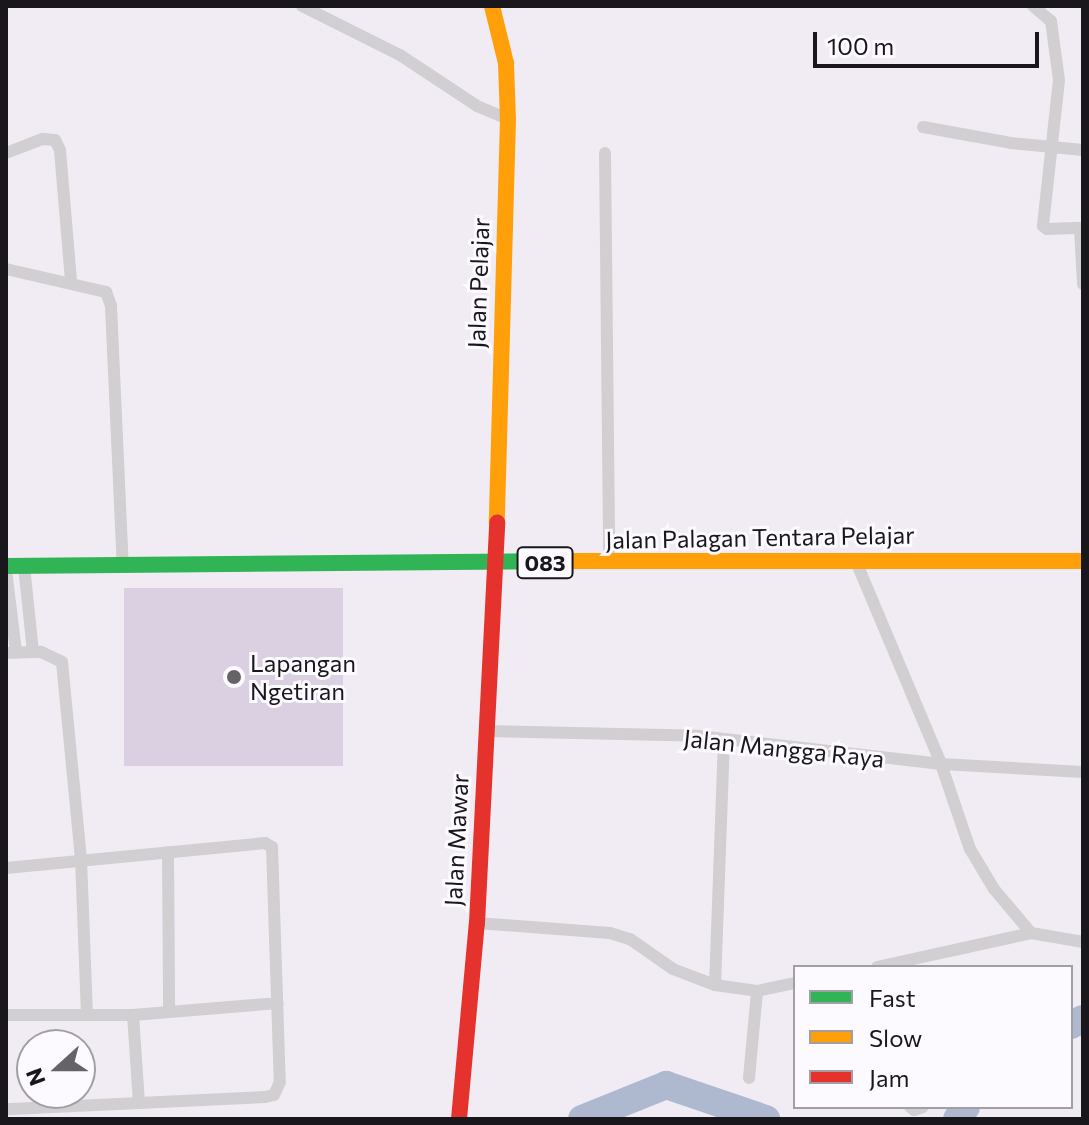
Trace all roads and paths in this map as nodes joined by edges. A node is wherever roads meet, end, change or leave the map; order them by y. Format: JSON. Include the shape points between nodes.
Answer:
{"nodes":[{"id":1,"x":302,"y":6,"type":"edge"},
{"id":2,"x":492,"y":6,"type":"edge"},
{"id":3,"x":1033,"y":6,"type":"edge"},
{"id":4,"x":508,"y":119,"type":"junction"},
{"id":5,"x":923,"y":127,"type":"dead end"},
{"id":6,"x":1052,"y":148,"type":"junction"},
{"id":7,"x":1083,"y":150,"type":"edge"},
{"id":8,"x":6,"y":153,"type":"edge"},
{"id":9,"x":605,"y":153,"type":"dead end"},
{"id":10,"x":1082,"y":228,"type":"edge"},
{"id":11,"x":6,"y":269,"type":"edge"},
{"id":12,"x":71,"y":282,"type":"junction"},
{"id":13,"x":1083,"y":284,"type":"edge"},
{"id":14,"x":855,"y":559,"type":"junction"},
{"id":15,"x":1083,"y":561,"type":"edge"},
{"id":16,"x":609,"y":563,"type":"junction"},
{"id":17,"x":497,"y":564,"type":"junction"},
{"id":18,"x":24,"y":566,"type":"junction"},
{"id":19,"x":123,"y":566,"type":"junction"},
{"id":20,"x":6,"y":568,"type":"edge"},
{"id":21,"x":33,"y":652,"type":"junction"},
{"id":22,"x":11,"y":653,"type":"edge"},
{"id":23,"x":485,"y":731,"type":"junction"},
{"id":24,"x":724,"y":739,"type":"junction"},
{"id":25,"x":941,"y":764,"type":"junction"},
{"id":26,"x":1083,"y":772,"type":"edge"},
{"id":27,"x":168,"y":852,"type":"junction"},
{"id":28,"x":81,"y":859,"type":"junction"},
{"id":29,"x":6,"y":868,"type":"edge"},
{"id":30,"x":477,"y":923,"type":"junction"},
{"id":31,"x":1031,"y":933,"type":"junction"},
{"id":32,"x":1083,"y":942,"type":"edge"},
{"id":33,"x":886,"y":965,"type":"edge"},
{"id":34,"x":793,"y":983,"type":"edge"},
{"id":35,"x":715,"y":985,"type":"junction"},
{"id":36,"x":757,"y":991,"type":"junction"},
{"id":37,"x":278,"y":1003,"type":"junction"},
{"id":38,"x":169,"y":1011,"type":"junction"},
{"id":39,"x":6,"y":1015,"type":"edge"},
{"id":40,"x":87,"y":1015,"type":"junction"},
{"id":41,"x":133,"y":1015,"type":"junction"},
{"id":42,"x":749,"y":1078,"type":"dead end"},
{"id":43,"x":139,"y":1103,"type":"junction"},
{"id":44,"x":6,"y":1109,"type":"edge"},
{"id":45,"x":459,"y":1119,"type":"edge"}],
"edges":[{"from":1,"to":4,"type":"street","via":[[400,55],[477,106]]},
{"from":2,"to":4,"type":"street","name":"Jalan Pelajar","via":[[506,63]]},
{"from":3,"to":6,"type":"street","via":[[1051,21],[1057,58]]},
{"from":4,"to":17,"type":"street","name":"Jalan Pelajar"},
{"from":5,"to":6,"type":"street"},
{"from":6,"to":7,"type":"street"},
{"from":6,"to":10,"type":"street","via":[[1043,226]]},
{"from":8,"to":12,"type":"street","via":[[43,139],[55,140]]},
{"from":9,"to":16,"type":"street"},
{"from":10,"to":13,"type":"street"},
{"from":11,"to":12,"type":"street"},
{"from":12,"to":19,"type":"street","via":[[106,292],[111,306]]},
{"from":14,"to":15,"type":"street","name":"Jalan Palagan Tentara Pelajar","number":"083"},
{"from":14,"to":16,"type":"street","name":"Jalan Palagan Tentara Pelajar","number":"083"},
{"from":14,"to":25,"type":"street"},
{"from":16,"to":17,"type":"street","name":"Jalan Palagan Tentara Pelajar","number":"083"},
{"from":17,"to":19,"type":"street","name":"Jalan Palagan Tentara Pelajar","number":"083"},
{"from":17,"to":23,"type":"street","name":"Jalan Mawar"},
{"from":18,"to":19,"type":"street","name":"Jalan Palagan Tentara Pelajar","number":"083"},
{"from":18,"to":20,"type":"street","name":"Jalan Palagan Tentara Pelajar","number":"083"},
{"from":18,"to":21,"type":"street"},
{"from":20,"to":22,"type":"street"},
{"from":21,"to":22,"type":"street"},
{"from":21,"to":28,"type":"street","via":[[54,655],[62,662]]},
{"from":23,"to":24,"type":"street","name":"Jalan Mangga Raya"},
{"from":23,"to":30,"type":"street","name":"Jalan Mawar"},
{"from":24,"to":25,"type":"street","name":"Jalan Mangga Raya"},
{"from":24,"to":35,"type":"street"},
{"from":25,"to":26,"type":"street","name":"Jalan Mangga Raya"},
{"from":25,"to":31,"type":"street","via":[[970,849],[994,889]]},
{"from":27,"to":28,"type":"street"},
{"from":27,"to":37,"type":"street","via":[[265,843],[272,847]]},
{"from":27,"to":38,"type":"street"},
{"from":28,"to":29,"type":"street"},
{"from":28,"to":40,"type":"street"},
{"from":30,"to":35,"type":"street","via":[[610,933],[630,939],[673,969]]},
{"from":30,"to":45,"type":"street","name":"Jalan Mawar"},
{"from":31,"to":32,"type":"street"},
{"from":31,"to":33,"type":"street"},
{"from":34,"to":36,"type":"street"},
{"from":35,"to":36,"type":"street"},
{"from":36,"to":42,"type":"street"},
{"from":37,"to":38,"type":"street"},
{"from":37,"to":43,"type":"street","via":[[280,1082],[274,1095]]},
{"from":38,"to":41,"type":"street"},
{"from":39,"to":40,"type":"street"},
{"from":40,"to":41,"type":"street"},
{"from":41,"to":43,"type":"street"},
{"from":43,"to":44,"type":"street"}]}
